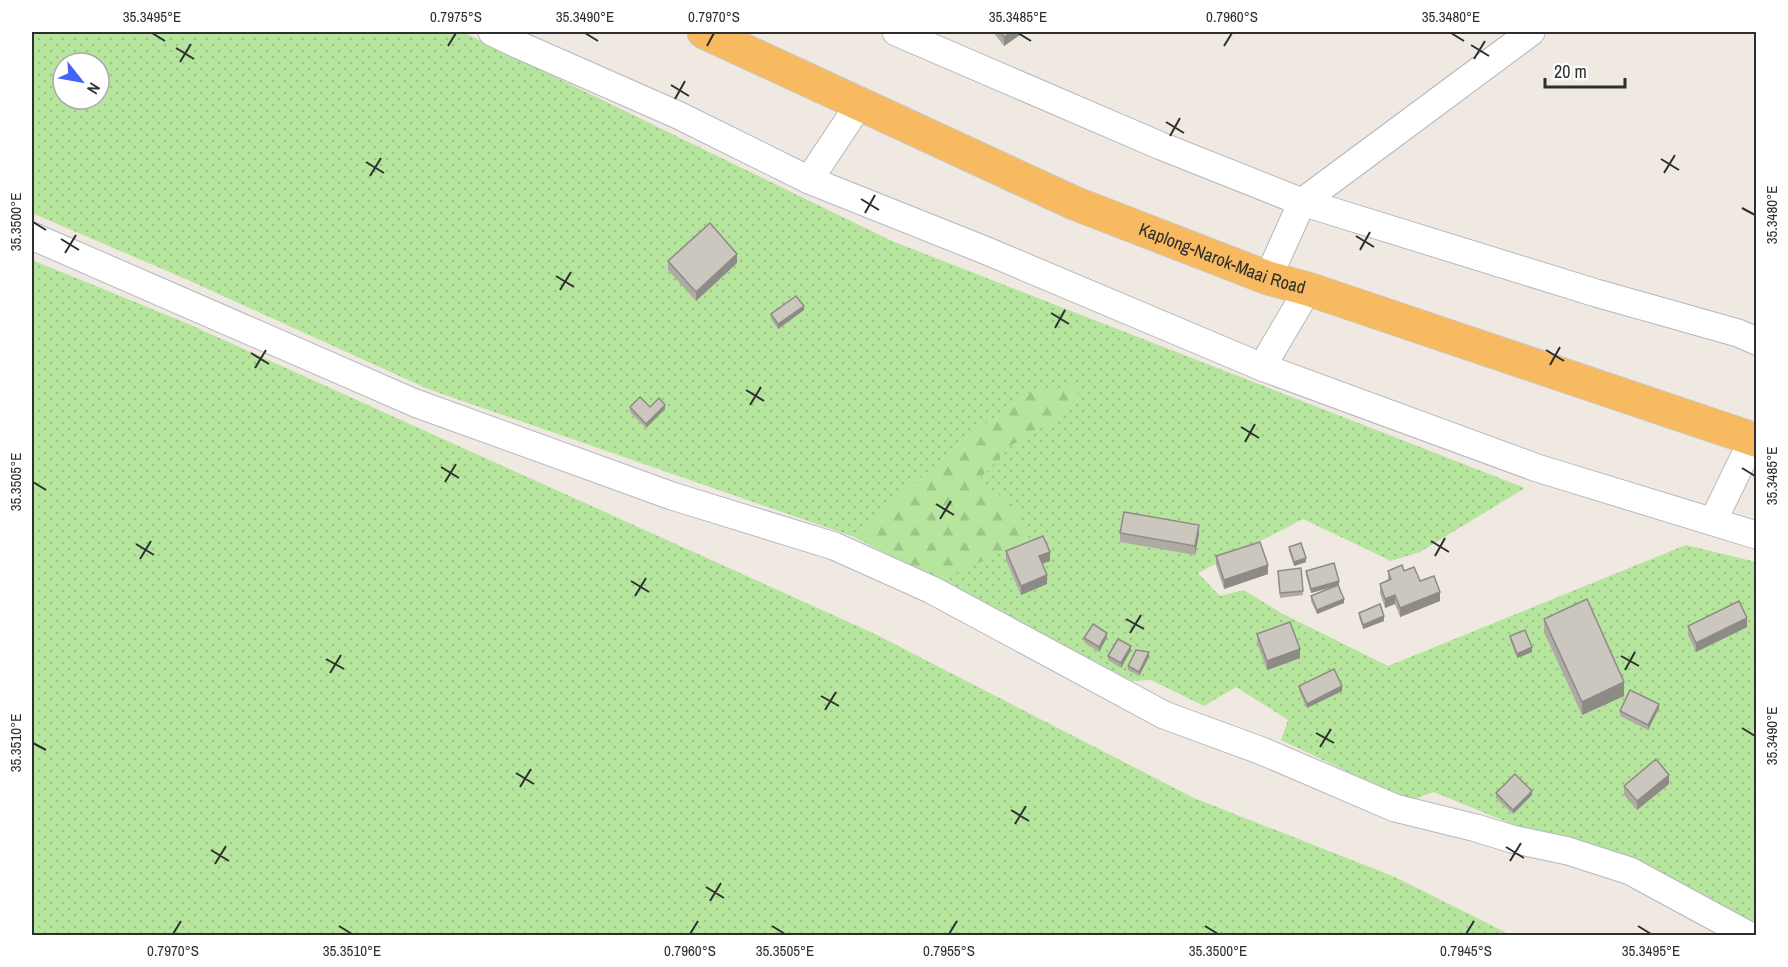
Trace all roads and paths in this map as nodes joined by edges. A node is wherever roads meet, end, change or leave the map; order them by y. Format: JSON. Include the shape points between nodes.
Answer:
{"nodes":[{"id":1,"x":492,"y":32,"type":"edge"},
{"id":2,"x":704,"y":32,"type":"edge"},
{"id":3,"x":896,"y":32,"type":"edge"},
{"id":4,"x":1531,"y":32,"type":"edge"},
{"id":5,"x":860,"y":104,"type":"junction"},
{"id":6,"x":809,"y":180,"type":"junction"},
{"id":7,"x":1302,"y":202,"type":"junction"},
{"id":8,"x":32,"y":236,"type":"edge"},
{"id":9,"x":1268,"y":278,"type":"junction"},
{"id":10,"x":1308,"y":289,"type":"junction"},
{"id":11,"x":1750,"y":333,"type":"edge"},
{"id":12,"x":1262,"y":367,"type":"junction"},
{"id":13,"x":1755,"y":440,"type":"edge"},
{"id":14,"x":1713,"y":521,"type":"junction"},
{"id":15,"x":1756,"y":535,"type":"edge"},
{"id":16,"x":1750,"y":936,"type":"edge"}],
"edges":[{"from":1,"to":6,"type":"street","via":[[680,116]]},
{"from":2,"to":5,"type":"highway","name":"Kaplong-Narok-Maai Road"},
{"from":3,"to":7,"type":"street"},
{"from":4,"to":7,"type":"street"},
{"from":5,"to":6,"type":"street"},
{"from":5,"to":9,"type":"highway","name":"Kaplong-Narok-Maai Road","via":[[1074,203]]},
{"from":6,"to":12,"type":"street"},
{"from":7,"to":9,"type":"street"},
{"from":7,"to":11,"type":"street","via":[[1596,292]]},
{"from":8,"to":16,"type":"street","via":[[415,402],[672,496],[834,546],[932,590],[1164,715],[1262,751],[1395,808],[1568,851],[1630,871]]},
{"from":9,"to":10,"type":"highway","name":"Kaplong-Narok-Maai Road"},
{"from":10,"to":12,"type":"street"},
{"from":10,"to":13,"type":"highway","name":"Kaplong-Narok-Maai Road"},
{"from":12,"to":14,"type":"street","via":[[1537,468]]},
{"from":13,"to":14,"type":"street"},
{"from":14,"to":15,"type":"street"}]}
